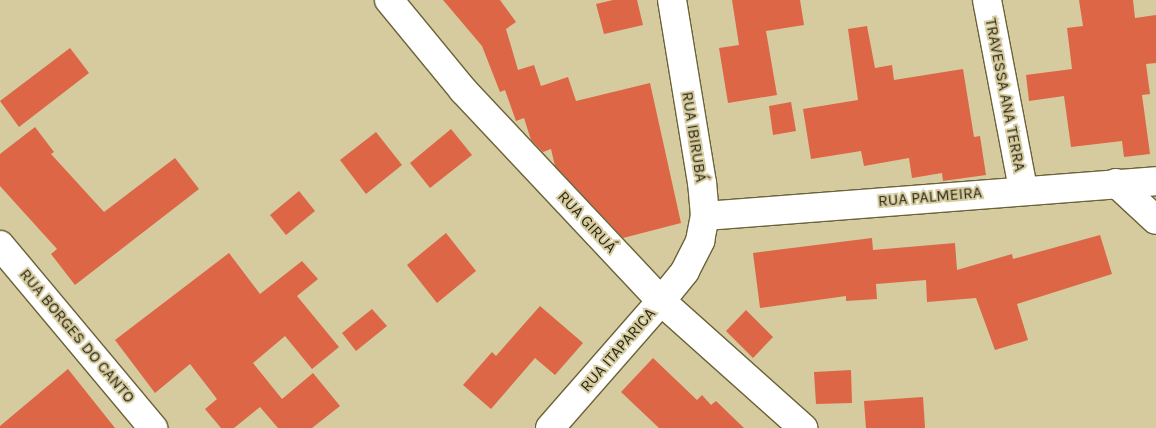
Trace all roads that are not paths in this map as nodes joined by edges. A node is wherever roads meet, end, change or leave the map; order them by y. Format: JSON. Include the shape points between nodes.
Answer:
{"nodes":[{"id":1,"x":388,"y":0,"type":"edge"},
{"id":2,"x":672,"y":0,"type":"edge"},
{"id":3,"x":987,"y":0,"type":"edge"},
{"id":4,"x":1156,"y":181,"type":"edge"},
{"id":5,"x":1116,"y":183,"type":"junction"},
{"id":6,"x":1023,"y":189,"type":"junction"},
{"id":7,"x":705,"y":216,"type":"junction"},
{"id":8,"x":1156,"y":220,"type":"edge"},
{"id":9,"x":0,"y":245,"type":"edge"},
{"id":10,"x":685,"y":271,"type":"joint"},
{"id":11,"x":661,"y":301,"type":"junction"},
{"id":12,"x":153,"y":428,"type":"edge"},
{"id":13,"x":550,"y":428,"type":"edge"},
{"id":14,"x":804,"y":428,"type":"edge"}],
"edges":[{"from":1,"to":11,"type":"street","name":"RUA GIRUÁ","via":[[463,90]]},
{"from":2,"to":7,"type":"street","name":"RUA IBIRUBÁ"},
{"from":3,"to":6,"type":"street","name":"TRAVESSA ANA TERRA"},
{"from":4,"to":5,"type":"street","name":"RUA PALMEIRA"},
{"from":5,"to":6,"type":"street","name":"RUA PALMEIRA"},
{"from":5,"to":8,"type":"street"},
{"from":6,"to":7,"type":"street","name":"RUA PALMEIRA"},
{"from":7,"to":10,"type":"street","name":"RUA IBIRUBÁ","via":[[700,241]]},
{"from":9,"to":12,"type":"street","name":"RUA BORGES DO CANTO"},
{"from":10,"to":11,"type":"street","name":"RUA ITAPARICA"},
{"from":11,"to":13,"type":"street","name":"RUA ITAPARICA"},
{"from":11,"to":14,"type":"street","name":"RUA GIRUÁ"}]}
